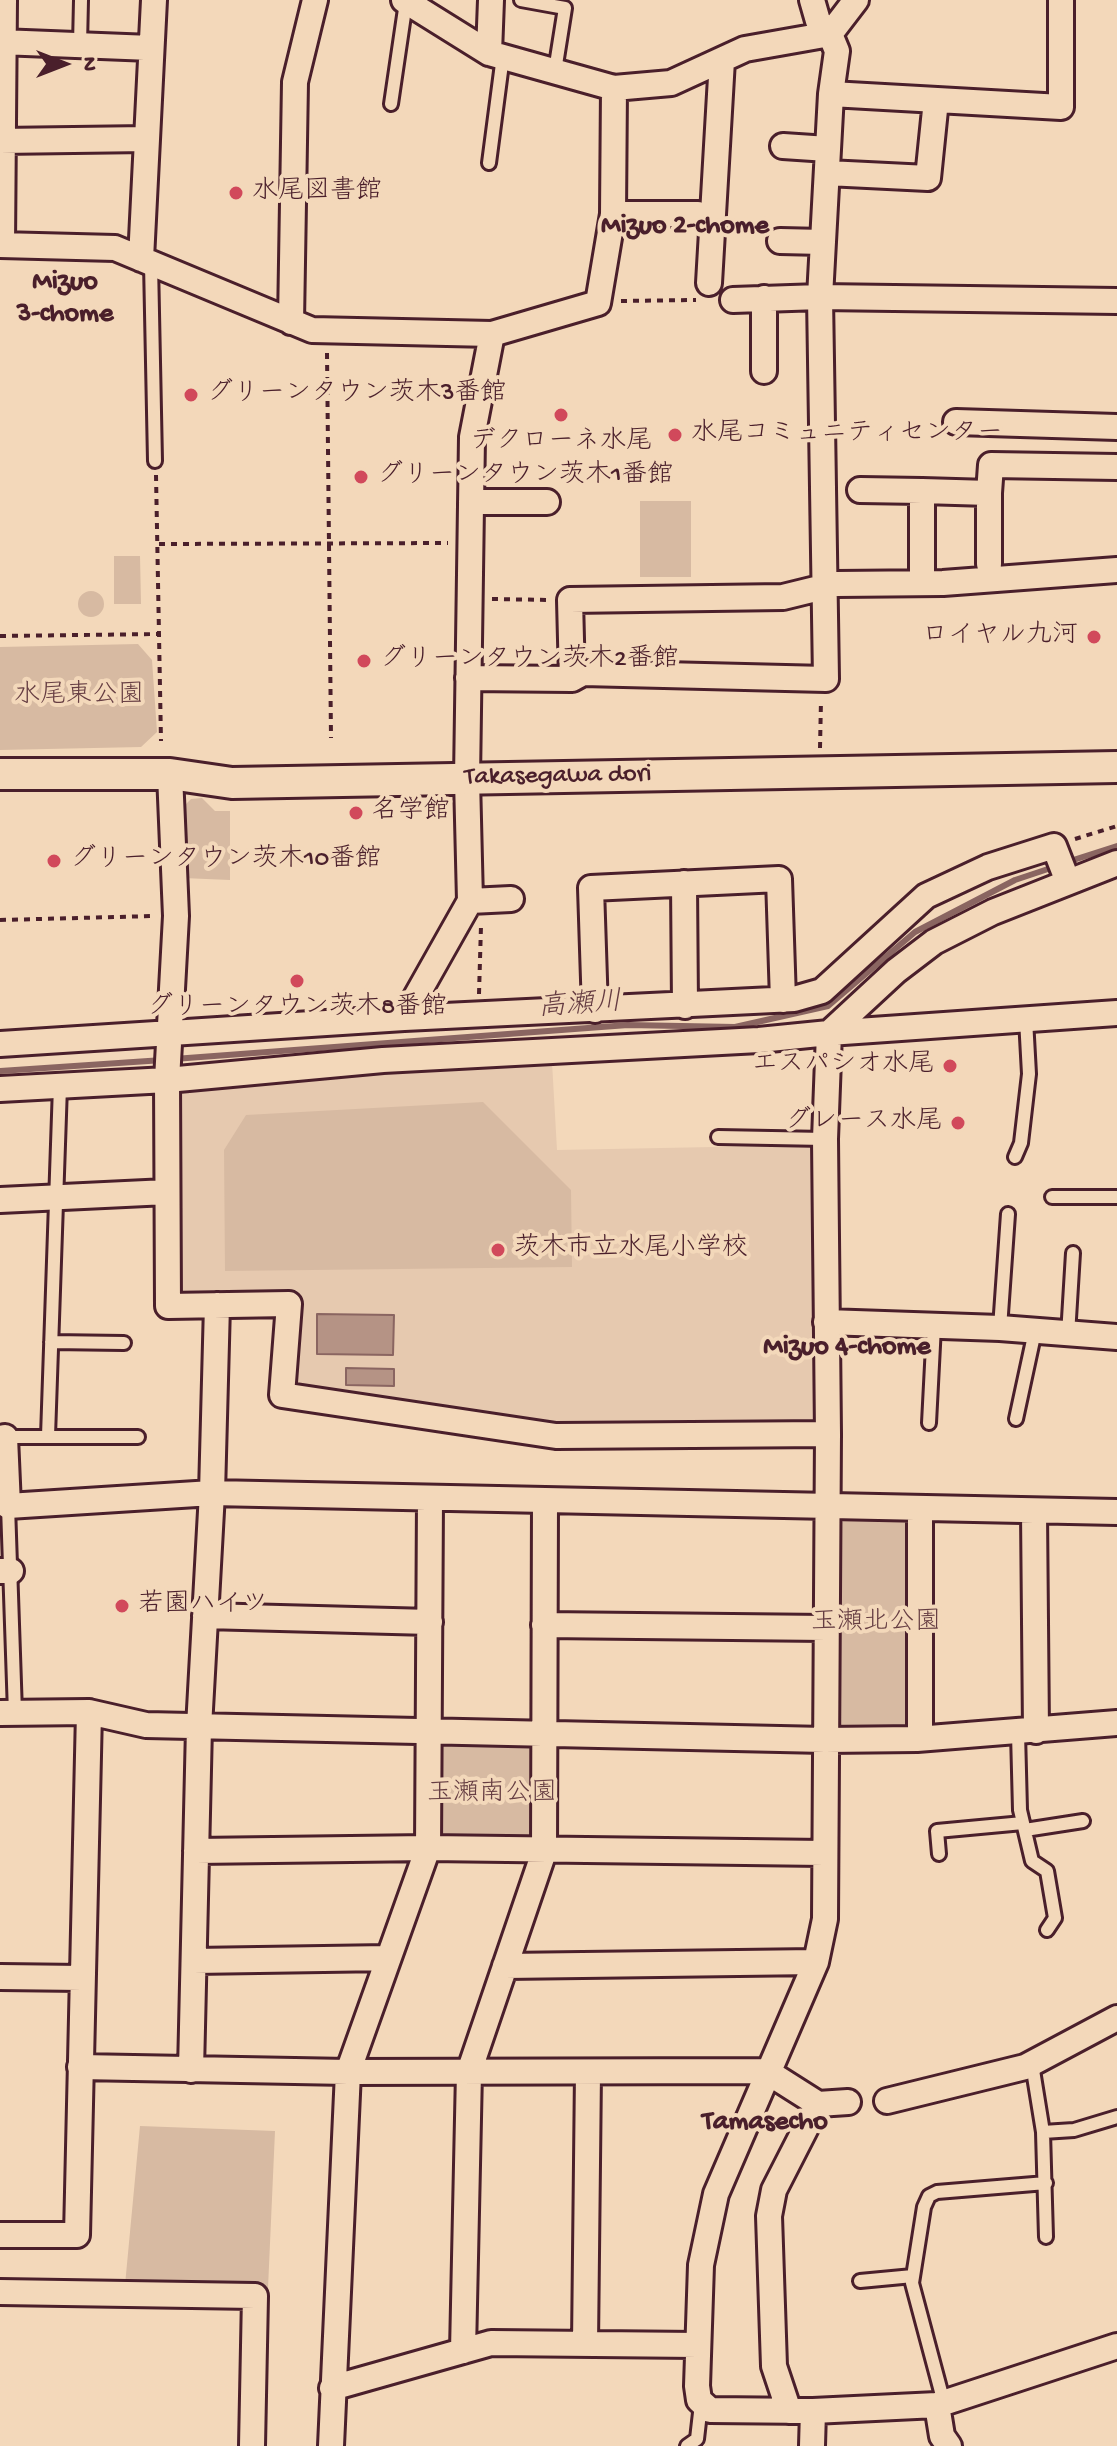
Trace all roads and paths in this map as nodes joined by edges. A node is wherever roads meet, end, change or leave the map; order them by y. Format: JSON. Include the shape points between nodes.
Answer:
{"nodes":[{"id":1,"x":4,"y":0,"type":"edge"},
{"id":2,"x":81,"y":0,"type":"edge"},
{"id":3,"x":154,"y":0,"type":"edge"},
{"id":4,"x":315,"y":0,"type":"edge"},
{"id":5,"x":491,"y":0,"type":"edge"},
{"id":6,"x":521,"y":0,"type":"edge"},
{"id":7,"x":812,"y":0,"type":"edge"},
{"id":8,"x":856,"y":0,"type":"edge"},
{"id":9,"x":1061,"y":0,"type":"edge"},
{"id":10,"x":405,"y":1,"type":"edge"},
{"id":11,"x":830,"y":34,"type":"junction"},
{"id":12,"x":2,"y":42,"type":"edge"},
{"id":13,"x":80,"y":45,"type":"junction"},
{"id":14,"x":151,"y":48,"type":"junction"},
{"id":15,"x":496,"y":55,"type":"junction"},
{"id":16,"x":722,"y":60,"type":"junction"},
{"id":17,"x":555,"y":71,"type":"junction"},
{"id":18,"x":614,"y":88,"type":"junction"},
{"id":19,"x":831,"y":94,"type":"junction"},
{"id":20,"x":936,"y":100,"type":"junction"},
{"id":21,"x":391,"y":104,"type":"dead end"},
{"id":22,"x":147,"y":139,"type":"junction"},
{"id":23,"x":1,"y":141,"type":"edge"},
{"id":24,"x":783,"y":146,"type":"dead end"},
{"id":25,"x":828,"y":161,"type":"junction"},
{"id":26,"x":489,"y":163,"type":"dead end"},
{"id":27,"x":613,"y":214,"type":"junction"},
{"id":28,"x":698,"y":214,"type":"dead end"},
{"id":29,"x":780,"y":241,"type":"dead end"},
{"id":30,"x":823,"y":242,"type":"junction"},
{"id":31,"x":1,"y":245,"type":"edge"},
{"id":32,"x":146,"y":261,"type":"junction"},
{"id":33,"x":709,"y":283,"type":"dead end"},
{"id":34,"x":820,"y":297,"type":"junction"},
{"id":35,"x":764,"y":298,"type":"junction"},
{"id":36,"x":733,"y":300,"type":"joint"},
{"id":37,"x":1117,"y":301,"type":"edge"},
{"id":38,"x":598,"y":303,"type":"junction"},
{"id":39,"x":291,"y":322,"type":"junction"},
{"id":40,"x":326,"y":330,"type":"junction"},
{"id":41,"x":492,"y":334,"type":"junction"},
{"id":42,"x":764,"y":371,"type":"dead end"},
{"id":43,"x":956,"y":422,"type":"dead end"},
{"id":44,"x":1117,"y":427,"type":"edge"},
{"id":45,"x":155,"y":461,"type":"joint"},
{"id":46,"x":1117,"y":467,"type":"edge"},
{"id":47,"x":860,"y":490,"type":"dead end"},
{"id":48,"x":922,"y":491,"type":"junction"},
{"id":49,"x":989,"y":493,"type":"junction"},
{"id":50,"x":471,"y":502,"type":"junction"},
{"id":51,"x":547,"y":502,"type":"dead end"},
{"id":52,"x":329,"y":543,"type":"junction"},
{"id":53,"x":471,"y":543,"type":"junction"},
{"id":54,"x":159,"y":544,"type":"junction"},
{"id":55,"x":989,"y":564,"type":"dead end"},
{"id":56,"x":1117,"y":570,"type":"edge"},
{"id":57,"x":922,"y":583,"type":"junction"},
{"id":58,"x":824,"y":587,"type":"junction"},
{"id":59,"x":470,"y":599,"type":"junction"},
{"id":60,"x":570,"y":600,"type":"junction"},
{"id":61,"x":160,"y":634,"type":"junction"},
{"id":62,"x":0,"y":636,"type":"edge"},
{"id":63,"x":468,"y":678,"type":"junction"},
{"id":64,"x":572,"y":679,"type":"junction"},
{"id":65,"x":826,"y":679,"type":"junction"},
{"id":66,"x":331,"y":738,"type":"dead end"},
{"id":67,"x":161,"y":741,"type":"dead end"},
{"id":68,"x":820,"y":748,"type":"dead end"},
{"id":69,"x":1117,"y":767,"type":"edge"},
{"id":70,"x":0,"y":774,"type":"edge"},
{"id":71,"x":170,"y":774,"type":"junction"},
{"id":72,"x":467,"y":779,"type":"junction"},
{"id":73,"x":1117,"y":826,"type":"edge"},
{"id":74,"x":1054,"y":846,"type":"junction"},
{"id":75,"x":1117,"y":863,"type":"edge"},
{"id":76,"x":1068,"y":882,"type":"junction"},
{"id":77,"x":684,"y":883,"type":"junction"},
{"id":78,"x":511,"y":899,"type":"dead end"},
{"id":79,"x":470,"y":901,"type":"junction"},
{"id":80,"x":176,"y":916,"type":"junction"},
{"id":81,"x":0,"y":920,"type":"edge"},
{"id":82,"x":783,"y":1000,"type":"junction"},
{"id":83,"x":685,"y":1006,"type":"junction"},
{"id":84,"x":595,"y":1010,"type":"junction"},
{"id":85,"x":1117,"y":1013,"type":"edge"},
{"id":86,"x":479,"y":1014,"type":"junction"},
{"id":87,"x":404,"y":1018,"type":"junction"},
{"id":88,"x":1026,"y":1019,"type":"junction"},
{"id":89,"x":169,"y":1033,"type":"junction"},
{"id":90,"x":829,"y":1033,"type":"junction"},
{"id":91,"x":0,"y":1044,"type":"edge"},
{"id":92,"x":167,"y":1080,"type":"junction"},
{"id":93,"x":60,"y":1086,"type":"junction"},
{"id":94,"x":0,"y":1089,"type":"edge"},
{"id":95,"x":718,"y":1137,"type":"dead end"},
{"id":96,"x":825,"y":1139,"type":"junction"},
{"id":97,"x":1015,"y":1157,"type":"dead end"},
{"id":98,"x":167,"y":1192,"type":"junction"},
{"id":99,"x":55,"y":1197,"type":"junction"},
{"id":100,"x":1052,"y":1197,"type":"dead end"},
{"id":101,"x":1117,"y":1197,"type":"edge"},
{"id":102,"x":0,"y":1200,"type":"edge"},
{"id":103,"x":1008,"y":1214,"type":"dead end"},
{"id":104,"x":1073,"y":1253,"type":"dead end"},
{"id":105,"x":217,"y":1305,"type":"junction"},
{"id":106,"x":826,"y":1322,"type":"junction"},
{"id":107,"x":934,"y":1326,"type":"junction"},
{"id":108,"x":1000,"y":1328,"type":"junction"},
{"id":109,"x":1035,"y":1331,"type":"junction"},
{"id":110,"x":1116,"y":1333,"type":"edge"},
{"id":111,"x":1068,"y":1335,"type":"junction"},
{"id":112,"x":51,"y":1342,"type":"junction"},
{"id":113,"x":124,"y":1343,"type":"dead end"},
{"id":114,"x":1016,"y":1419,"type":"dead end"},
{"id":115,"x":929,"y":1423,"type":"dead end"},
{"id":116,"x":828,"y":1434,"type":"junction"},
{"id":117,"x":48,"y":1436,"type":"junction"},
{"id":118,"x":138,"y":1437,"type":"dead end"},
{"id":119,"x":3,"y":1438,"type":"edge"},
{"id":120,"x":212,"y":1493,"type":"junction"},
{"id":121,"x":430,"y":1499,"type":"junction"},
{"id":122,"x":545,"y":1501,"type":"junction"},
{"id":123,"x":8,"y":1506,"type":"junction"},
{"id":124,"x":828,"y":1506,"type":"junction"},
{"id":125,"x":920,"y":1509,"type":"junction"},
{"id":126,"x":1034,"y":1512,"type":"junction"},
{"id":127,"x":1117,"y":1512,"type":"edge"},
{"id":128,"x":6,"y":1571,"type":"edge"},
{"id":129,"x":205,"y":1616,"type":"junction"},
{"id":130,"x":430,"y":1622,"type":"junction"},
{"id":131,"x":544,"y":1625,"type":"junction"},
{"id":132,"x":826,"y":1628,"type":"junction"},
{"id":133,"x":89,"y":1712,"type":"junction"},
{"id":134,"x":7,"y":1713,"type":"edge"},
{"id":135,"x":1117,"y":1723,"type":"edge"},
{"id":136,"x":199,"y":1727,"type":"junction"},
{"id":137,"x":1027,"y":1732,"type":"junction"},
{"id":138,"x":430,"y":1733,"type":"junction"},
{"id":139,"x":542,"y":1734,"type":"junction"},
{"id":140,"x":920,"y":1738,"type":"junction"},
{"id":141,"x":825,"y":1740,"type":"junction"},
{"id":142,"x":1083,"y":1821,"type":"dead end"},
{"id":143,"x":1024,"y":1827,"type":"junction"},
{"id":144,"x":428,"y":1848,"type":"junction"},
{"id":145,"x":196,"y":1851,"type":"junction"},
{"id":146,"x":544,"y":1852,"type":"junction"},
{"id":147,"x":824,"y":1853,"type":"junction"},
{"id":148,"x":939,"y":1854,"type":"dead end"},
{"id":149,"x":1047,"y":1930,"type":"dead end"},
{"id":150,"x":388,"y":1958,"type":"junction"},
{"id":151,"x":194,"y":1961,"type":"junction"},
{"id":152,"x":816,"y":1962,"type":"junction"},
{"id":153,"x":505,"y":1966,"type":"junction"},
{"id":154,"x":0,"y":1977,"type":"edge"},
{"id":155,"x":82,"y":1978,"type":"junction"},
{"id":156,"x":1117,"y":2018,"type":"edge"},
{"id":157,"x":1032,"y":2064,"type":"junction"},
{"id":158,"x":80,"y":2067,"type":"junction"},
{"id":159,"x":191,"y":2070,"type":"junction"},
{"id":160,"x":766,"y":2071,"type":"junction"},
{"id":161,"x":348,"y":2072,"type":"junction"},
{"id":162,"x":469,"y":2072,"type":"junction"},
{"id":163,"x":588,"y":2072,"type":"junction"},
{"id":164,"x":887,"y":2101,"type":"dead end"},
{"id":165,"x":848,"y":2102,"type":"dead end"},
{"id":166,"x":818,"y":2104,"type":"junction"},
{"id":167,"x":1117,"y":2117,"type":"edge"},
{"id":168,"x":1043,"y":2132,"type":"junction"},
{"id":169,"x":1046,"y":2183,"type":"junction"},
{"id":170,"x":0,"y":2235,"type":"edge"},
{"id":171,"x":1046,"y":2237,"type":"dead end"},
{"id":172,"x":913,"y":2276,"type":"junction"},
{"id":173,"x":860,"y":2281,"type":"dead end"},
{"id":174,"x":0,"y":2292,"type":"edge"},
{"id":175,"x":585,"y":2344,"type":"junction"},
{"id":176,"x":698,"y":2345,"type":"junction"},
{"id":177,"x":1117,"y":2346,"type":"edge"},
{"id":178,"x":463,"y":2351,"type":"junction"},
{"id":179,"x":332,"y":2388,"type":"junction"},
{"id":180,"x":701,"y":2404,"type":"junction"},
{"id":181,"x":941,"y":2404,"type":"junction"},
{"id":182,"x":801,"y":2411,"type":"junction"},
{"id":183,"x":252,"y":2446,"type":"edge"},
{"id":184,"x":331,"y":2446,"type":"edge"},
{"id":185,"x":687,"y":2446,"type":"edge"},
{"id":186,"x":812,"y":2446,"type":"edge"},
{"id":187,"x":949,"y":2446,"type":"edge"}],
"edges":[{"from":1,"to":12,"type":"street"},
{"from":2,"to":13,"type":"lane"},
{"from":3,"to":14,"type":"street"},
{"from":4,"to":39,"type":"street","via":[[295,82]]},
{"from":5,"to":15,"type":"street"},
{"from":6,"to":17,"type":"lane","via":[[565,8]]},
{"from":7,"to":11,"type":"street","via":[[818,21]]},
{"from":8,"to":11,"type":"street"},
{"from":9,"to":20,"type":"street","via":[[1061,107]]},
{"from":10,"to":15,"type":"street"},
{"from":10,"to":21,"type":"lane"},
{"from":11,"to":16,"type":"street","via":[[745,49]]},
{"from":11,"to":19,"type":"street","via":[[837,51]]},
{"from":12,"to":13,"type":"street"},
{"from":12,"to":23,"type":"street"},
{"from":13,"to":14,"type":"street"},
{"from":14,"to":22,"type":"street"},
{"from":15,"to":17,"type":"street"},
{"from":15,"to":26,"type":"lane"},
{"from":16,"to":18,"type":"street","via":[[671,83]]},
{"from":16,"to":33,"type":"street"},
{"from":17,"to":18,"type":"street"},
{"from":18,"to":27,"type":"street"},
{"from":19,"to":20,"type":"street"},
{"from":19,"to":25,"type":"street"},
{"from":20,"to":25,"type":"street","via":[[928,178]]},
{"from":22,"to":23,"type":"street"},
{"from":22,"to":32,"type":"street"},
{"from":23,"to":31,"type":"street"},
{"from":24,"to":25,"type":"street"},
{"from":25,"to":30,"type":"street"},
{"from":27,"to":28,"type":"street"},
{"from":27,"to":38,"type":"street"},
{"from":29,"to":30,"type":"street"},
{"from":30,"to":34,"type":"street"},
{"from":31,"to":32,"type":"street","via":[[115,248]]},
{"from":32,"to":39,"type":"street"},
{"from":32,"to":45,"type":"lane"},
{"from":34,"to":35,"type":"street"},
{"from":34,"to":37,"type":"street"},
{"from":34,"to":58,"type":"street"},
{"from":35,"to":36,"type":"street"},
{"from":35,"to":42,"type":"street"},
{"from":36,"to":38,"type":"path"},
{"from":38,"to":41,"type":"street"},
{"from":39,"to":40,"type":"street"},
{"from":40,"to":41,"type":"street"},
{"from":40,"to":52,"type":"path"},
{"from":41,"to":50,"type":"street","via":[[472,437]]},
{"from":43,"to":44,"type":"street"},
{"from":45,"to":54,"type":"path"},
{"from":46,"to":49,"type":"street","via":[[991,465]]},
{"from":47,"to":48,"type":"street"},
{"from":48,"to":49,"type":"street"},
{"from":48,"to":57,"type":"street"},
{"from":49,"to":55,"type":"street"},
{"from":50,"to":51,"type":"street"},
{"from":50,"to":53,"type":"street"},
{"from":52,"to":53,"type":"path"},
{"from":52,"to":54,"type":"path"},
{"from":52,"to":66,"type":"path"},
{"from":53,"to":59,"type":"street"},
{"from":54,"to":61,"type":"path"},
{"from":56,"to":57,"type":"street"},
{"from":57,"to":58,"type":"street"},
{"from":58,"to":60,"type":"street","via":[[783,597]]},
{"from":58,"to":65,"type":"street"},
{"from":59,"to":60,"type":"path"},
{"from":59,"to":63,"type":"street"},
{"from":60,"to":64,"type":"street"},
{"from":61,"to":62,"type":"path"},
{"from":61,"to":67,"type":"path"},
{"from":63,"to":64,"type":"street"},
{"from":63,"to":72,"type":"street"},
{"from":64,"to":65,"type":"street","via":[[583,673]]},
{"from":65,"to":68,"type":"path","via":[[821,690]]},
{"from":69,"to":72,"type":"street","name":"Takasegawa dori"},
{"from":70,"to":71,"type":"street","name":"Takasegawa dori"},
{"from":71,"to":72,"type":"street","name":"Takasegawa dori","via":[[232,783]]},
{"from":71,"to":80,"type":"street"},
{"from":72,"to":79,"type":"street"},
{"from":73,"to":74,"type":"path"},
{"from":74,"to":76,"type":"street"},
{"from":74,"to":82,"type":"street","via":[[988,867],[926,896],[822,991]]},
{"from":75,"to":76,"type":"street"},
{"from":76,"to":90,"type":"street","via":[[934,942]]},
{"from":77,"to":82,"type":"street","via":[[779,879]]},
{"from":77,"to":83,"type":"street"},
{"from":77,"to":84,"type":"street","via":[[591,888]]},
{"from":78,"to":79,"type":"street"},
{"from":79,"to":86,"type":"path","via":[[481,916]]},
{"from":79,"to":87,"type":"street"},
{"from":80,"to":81,"type":"path"},
{"from":80,"to":89,"type":"street"},
{"from":82,"to":83,"type":"street"},
{"from":83,"to":84,"type":"street"},
{"from":84,"to":86,"type":"street"},
{"from":85,"to":88,"type":"street"},
{"from":86,"to":87,"type":"street"},
{"from":87,"to":89,"type":"street"},
{"from":88,"to":90,"type":"street"},
{"from":88,"to":97,"type":"lane","via":[[1029,1074]]},
{"from":89,"to":91,"type":"street"},
{"from":89,"to":92,"type":"street"},
{"from":90,"to":92,"type":"street","via":[[383,1060]]},
{"from":90,"to":96,"type":"street"},
{"from":92,"to":93,"type":"street"},
{"from":92,"to":98,"type":"street"},
{"from":93,"to":94,"type":"street"},
{"from":93,"to":99,"type":"lane"},
{"from":95,"to":96,"type":"lane"},
{"from":96,"to":106,"type":"street"},
{"from":98,"to":99,"type":"street"},
{"from":98,"to":105,"type":"street","via":[[168,1306]]},
{"from":99,"to":102,"type":"street"},
{"from":99,"to":112,"type":"lane"},
{"from":100,"to":101,"type":"lane"},
{"from":103,"to":108,"type":"lane"},
{"from":104,"to":111,"type":"lane"},
{"from":105,"to":116,"type":"street","via":[[289,1304],[282,1395],[556,1436]]},
{"from":105,"to":120,"type":"street"},
{"from":106,"to":107,"type":"street"},
{"from":106,"to":116,"type":"street"},
{"from":107,"to":108,"type":"street"},
{"from":107,"to":115,"type":"lane"},
{"from":108,"to":109,"type":"street"},
{"from":109,"to":111,"type":"street"},
{"from":109,"to":114,"type":"lane"},
{"from":110,"to":111,"type":"street"},
{"from":112,"to":113,"type":"lane"},
{"from":112,"to":117,"type":"lane"},
{"from":116,"to":124,"type":"street"},
{"from":117,"to":118,"type":"lane"},
{"from":117,"to":119,"type":"lane"},
{"from":119,"to":123,"type":"street"},
{"from":120,"to":121,"type":"street"},
{"from":120,"to":123,"type":"street"},
{"from":120,"to":129,"type":"street"},
{"from":121,"to":122,"type":"street"},
{"from":121,"to":130,"type":"street"},
{"from":122,"to":124,"type":"street"},
{"from":122,"to":131,"type":"street"},
{"from":123,"to":128,"type":"lane"},
{"from":124,"to":125,"type":"street"},
{"from":124,"to":132,"type":"street"},
{"from":125,"to":126,"type":"street"},
{"from":125,"to":140,"type":"street"},
{"from":126,"to":127,"type":"street"},
{"from":126,"to":137,"type":"street"},
{"from":128,"to":134,"type":"lane"},
{"from":129,"to":130,"type":"street"},
{"from":129,"to":136,"type":"street"},
{"from":130,"to":138,"type":"street"},
{"from":131,"to":132,"type":"street"},
{"from":131,"to":139,"type":"street"},
{"from":132,"to":141,"type":"street"},
{"from":133,"to":134,"type":"street"},
{"from":133,"to":136,"type":"street","via":[[146,1725]]},
{"from":133,"to":155,"type":"street"},
{"from":135,"to":137,"type":"street"},
{"from":136,"to":138,"type":"street"},
{"from":136,"to":145,"type":"street"},
{"from":137,"to":140,"type":"street"},
{"from":137,"to":143,"type":"lane"},
{"from":138,"to":139,"type":"street"},
{"from":138,"to":144,"type":"street"},
{"from":139,"to":141,"type":"street"},
{"from":139,"to":146,"type":"street"},
{"from":140,"to":141,"type":"street"},
{"from":141,"to":147,"type":"street"},
{"from":142,"to":143,"type":"lane"},
{"from":143,"to":148,"type":"lane","via":[[937,1831]]},
{"from":143,"to":149,"type":"lane","via":[[1032,1861],[1047,1871],[1055,1918]]},
{"from":144,"to":145,"type":"street"},
{"from":144,"to":146,"type":"street"},
{"from":144,"to":150,"type":"street"},
{"from":145,"to":151,"type":"street"},
{"from":146,"to":147,"type":"street"},
{"from":146,"to":153,"type":"street"},
{"from":147,"to":152,"type":"street","via":[[825,1919]]},
{"from":150,"to":151,"type":"street"},
{"from":150,"to":161,"type":"street"},
{"from":151,"to":159,"type":"street"},
{"from":152,"to":153,"type":"street"},
{"from":152,"to":160,"type":"street"},
{"from":153,"to":162,"type":"street"},
{"from":154,"to":155,"type":"street"},
{"from":155,"to":158,"type":"street"},
{"from":156,"to":157,"type":"street"},
{"from":157,"to":164,"type":"street","via":[[962,2086]]},
{"from":157,"to":168,"type":"lane"},
{"from":158,"to":159,"type":"street"},
{"from":158,"to":170,"type":"street","via":[[77,2235]]},
{"from":159,"to":161,"type":"street"},
{"from":160,"to":163,"type":"street"},
{"from":160,"to":166,"type":"street"},
{"from":160,"to":176,"type":"street","via":[[707,2226]]},
{"from":161,"to":162,"type":"street"},
{"from":161,"to":179,"type":"street"},
{"from":162,"to":163,"type":"street"},
{"from":162,"to":178,"type":"street"},
{"from":163,"to":175,"type":"street"},
{"from":165,"to":166,"type":"street"},
{"from":166,"to":182,"type":"street","via":[[774,2190],[769,2216],[774,2366]]},
{"from":167,"to":168,"type":"lane","via":[[1074,2130]]},
{"from":168,"to":169,"type":"lane"},
{"from":169,"to":171,"type":"lane"},
{"from":169,"to":172,"type":"lane","via":[[929,2196]]},
{"from":172,"to":173,"type":"lane"},
{"from":172,"to":181,"type":"lane"},
{"from":174,"to":183,"type":"street","via":[[255,2296]]},
{"from":175,"to":176,"type":"street"},
{"from":175,"to":178,"type":"street","via":[[491,2343]]},
{"from":176,"to":180,"type":"street"},
{"from":177,"to":181,"type":"street"},
{"from":178,"to":179,"type":"street"},
{"from":179,"to":184,"type":"street"},
{"from":180,"to":182,"type":"street","via":[[710,2410]]},
{"from":180,"to":185,"type":"lane","via":[[697,2439]]},
{"from":181,"to":182,"type":"street"},
{"from":181,"to":187,"type":"street","via":[[942,2436]]},
{"from":182,"to":186,"type":"street"}]}
